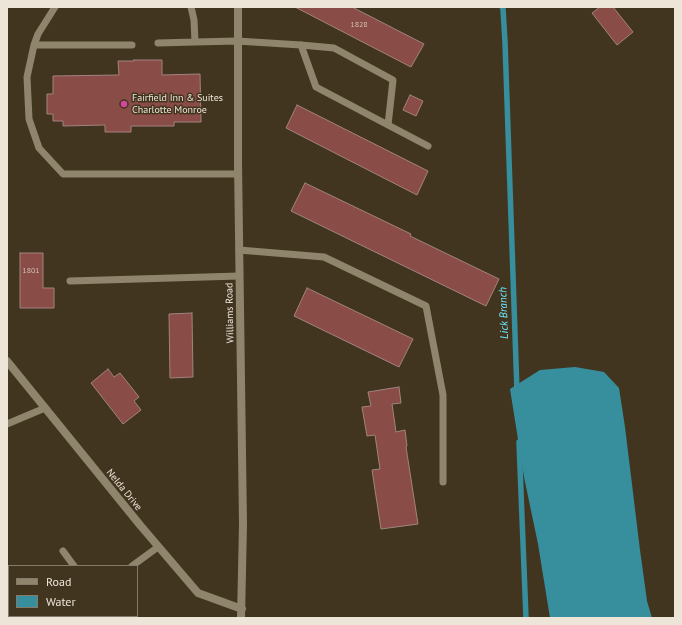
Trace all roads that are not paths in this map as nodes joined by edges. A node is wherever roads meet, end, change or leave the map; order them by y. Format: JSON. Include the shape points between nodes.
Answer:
{"nodes":[{"id":1,"x":56,"y":7,"type":"edge"},
{"id":2,"x":191,"y":7,"type":"edge"},
{"id":3,"x":238,"y":7,"type":"edge"},
{"id":4,"x":237,"y":41,"type":"junction"},
{"id":5,"x":195,"y":42,"type":"junction"},
{"id":6,"x":158,"y":43,"type":"dead end"},
{"id":7,"x":34,"y":45,"type":"junction"},
{"id":8,"x":132,"y":45,"type":"dead end"},
{"id":9,"x":301,"y":45,"type":"junction"},
{"id":10,"x":388,"y":125,"type":"junction"},
{"id":11,"x":428,"y":146,"type":"dead end"},
{"id":12,"x":238,"y":174,"type":"junction"},
{"id":13,"x":239,"y":250,"type":"junction"},
{"id":14,"x":239,"y":276,"type":"junction"},
{"id":15,"x":70,"y":281,"type":"dead end"},
{"id":16,"x":7,"y":361,"type":"edge"},
{"id":17,"x":45,"y":408,"type":"junction"},
{"id":18,"x":7,"y":424,"type":"edge"},
{"id":19,"x":443,"y":482,"type":"dead end"},
{"id":20,"x":158,"y":546,"type":"junction"},
{"id":21,"x":63,"y":551,"type":"dead end"},
{"id":22,"x":73,"y":565,"type":"edge"},
{"id":23,"x":133,"y":565,"type":"edge"},
{"id":24,"x":242,"y":609,"type":"junction"},
{"id":25,"x":241,"y":618,"type":"edge"}],
"edges":[{"from":1,"to":7,"type":"lane","via":[[38,34]]},
{"from":2,"to":5,"type":"lane"},
{"from":3,"to":4,"type":"street","name":"Williams Road"},
{"from":4,"to":5,"type":"lane"},
{"from":4,"to":9,"type":"lane"},
{"from":4,"to":12,"type":"street","name":"Williams Road"},
{"from":5,"to":6,"type":"lane"},
{"from":7,"to":8,"type":"lane"},
{"from":7,"to":12,"type":"lane","via":[[27,77],[29,119],[39,148],[64,174]]},
{"from":9,"to":10,"type":"lane","via":[[316,87]]},
{"from":9,"to":10,"type":"lane","via":[[334,48],[393,80]]},
{"from":10,"to":11,"type":"lane"},
{"from":12,"to":13,"type":"street","name":"Williams Road"},
{"from":13,"to":14,"type":"street","name":"Williams Road"},
{"from":13,"to":19,"type":"lane","via":[[324,256],[426,306],[443,395]]},
{"from":14,"to":15,"type":"lane"},
{"from":14,"to":24,"type":"street","name":"Williams Road"},
{"from":16,"to":17,"type":"street","name":"Nelda Drive"},
{"from":17,"to":18,"type":"lane"},
{"from":17,"to":20,"type":"street","name":"Nelda Drive"},
{"from":20,"to":23,"type":"lane"},
{"from":20,"to":24,"type":"street","name":"Nelda Drive","via":[[198,593]]},
{"from":21,"to":22,"type":"lane"},
{"from":24,"to":25,"type":"street","name":"Williams Road"}]}
